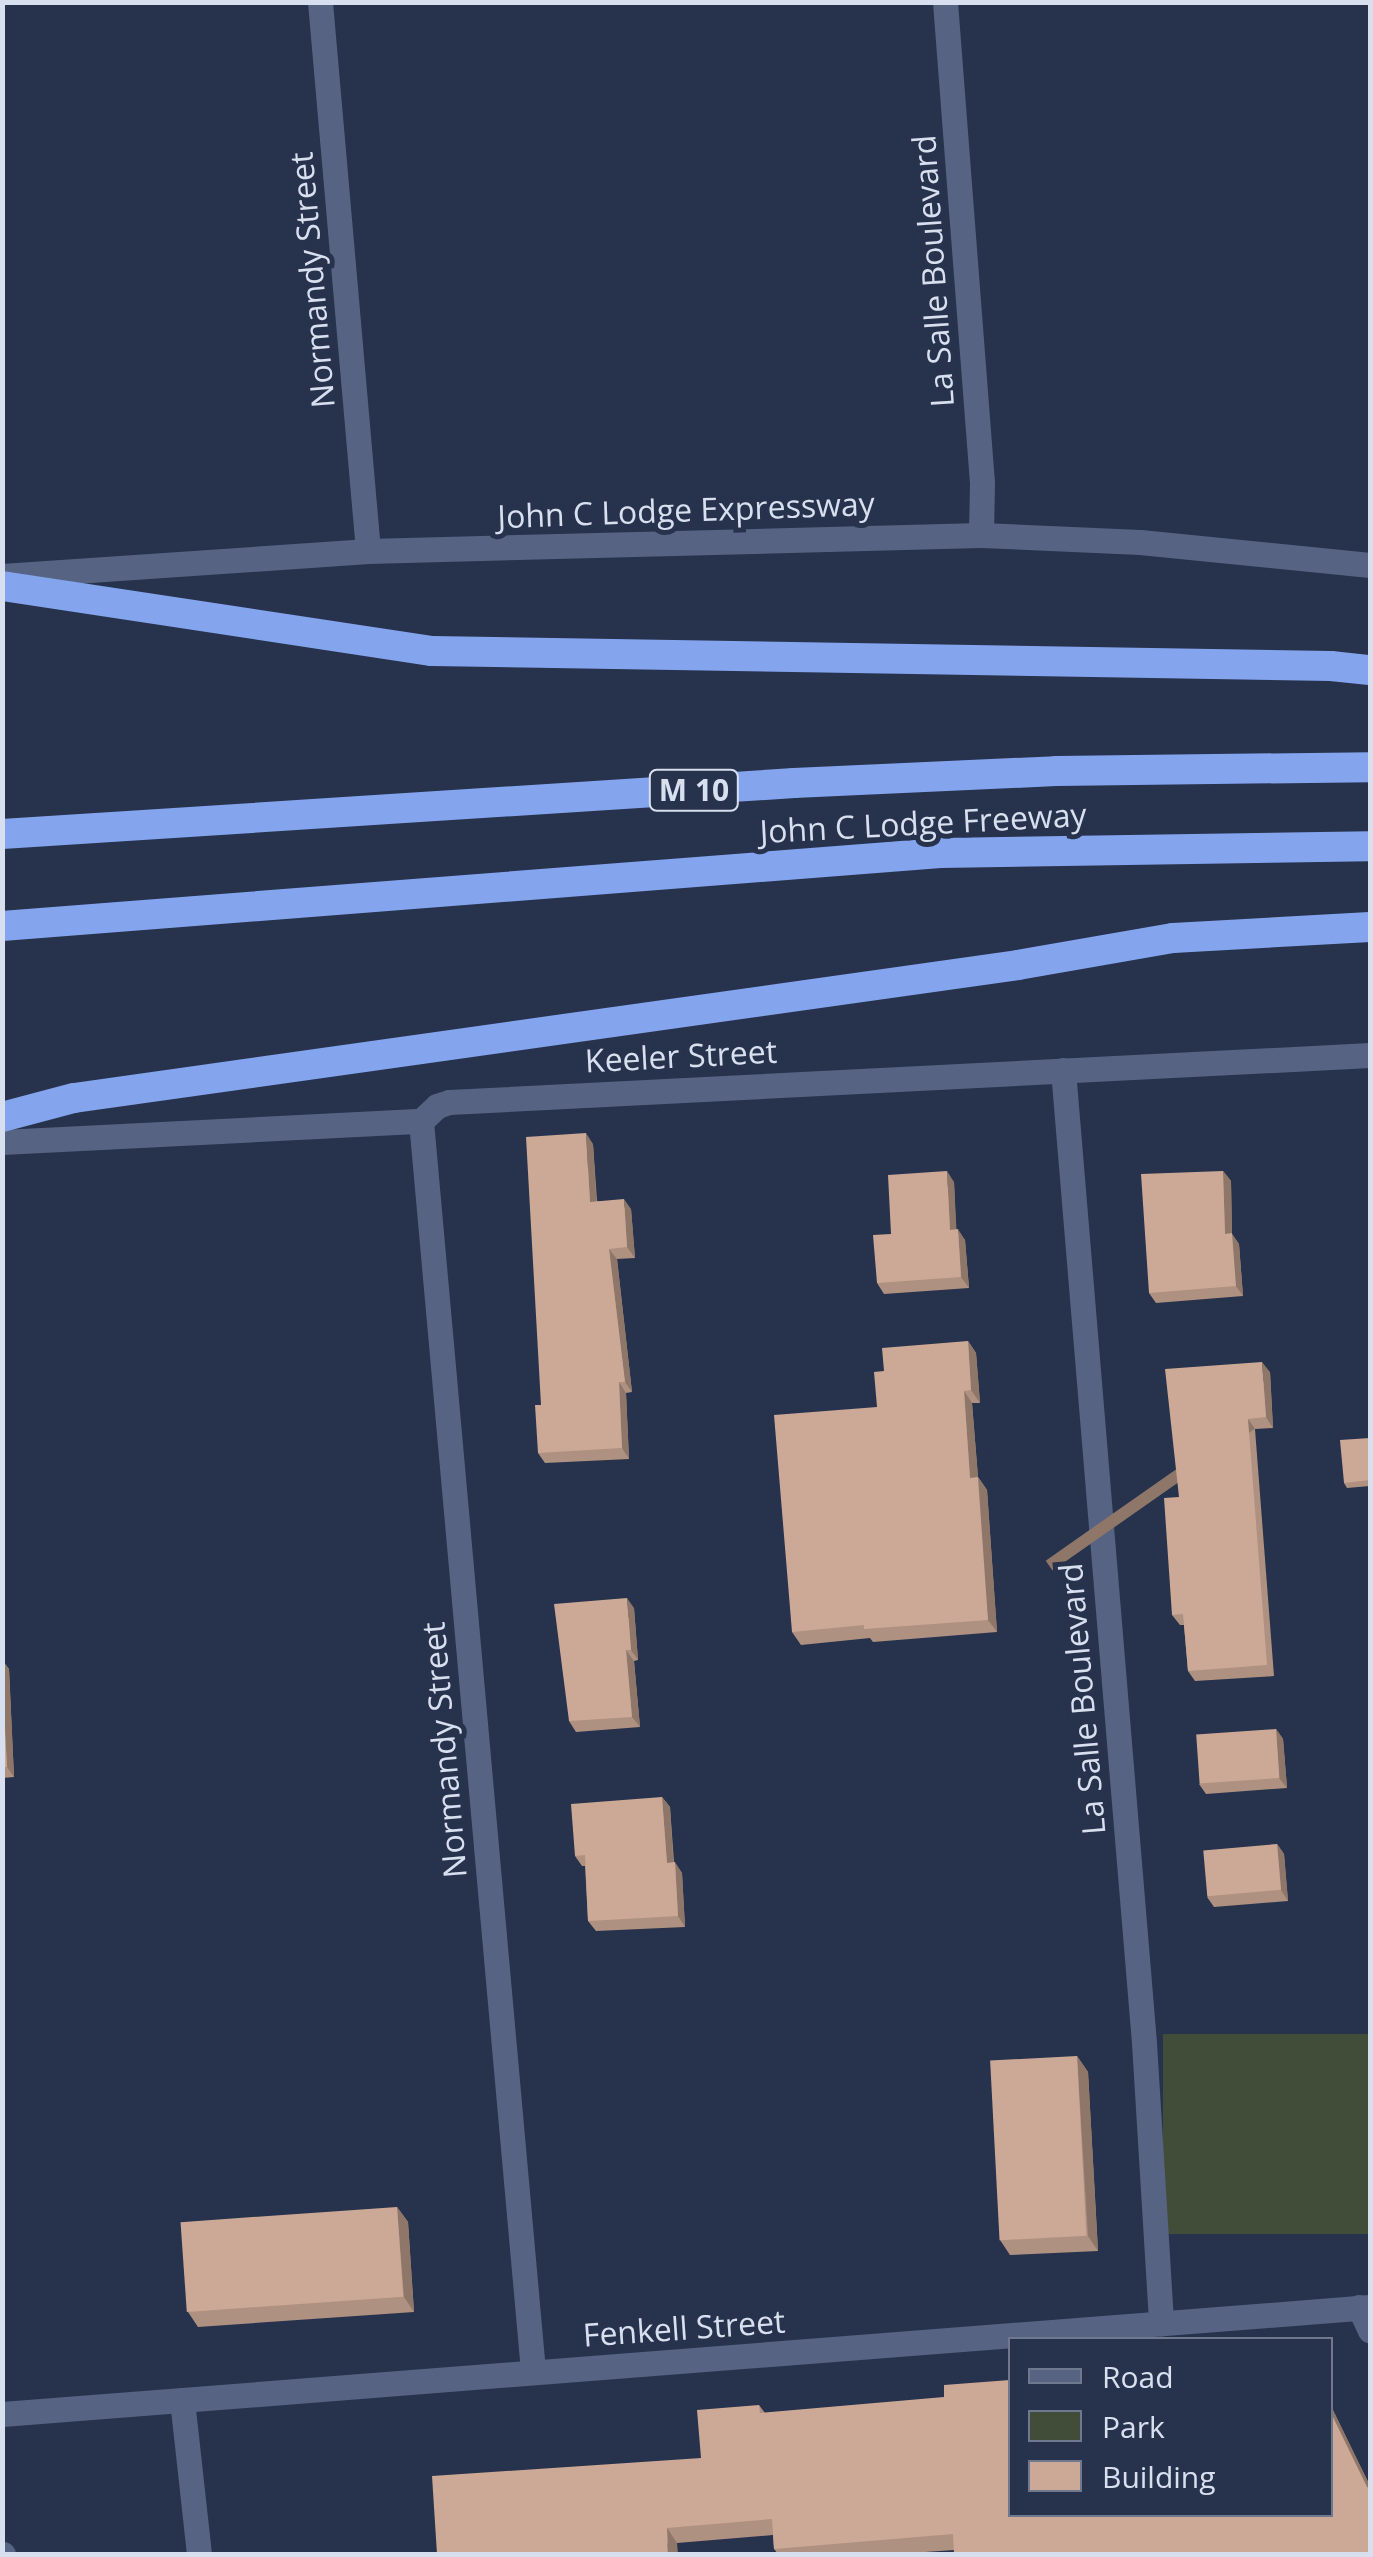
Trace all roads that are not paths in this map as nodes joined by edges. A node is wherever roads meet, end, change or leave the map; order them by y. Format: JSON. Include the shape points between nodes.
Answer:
{"nodes":[{"id":1,"x":320,"y":2,"type":"edge"},
{"id":2,"x":945,"y":2,"type":"edge"},
{"id":3,"x":982,"y":534,"type":"junction"},
{"id":4,"x":368,"y":552,"type":"junction"},
{"id":5,"x":1370,"y":566,"type":"edge"},
{"id":6,"x":2,"y":576,"type":"edge"},
{"id":7,"x":2,"y":586,"type":"edge"},
{"id":8,"x":1370,"y":670,"type":"edge"},
{"id":9,"x":1370,"y":767,"type":"edge"},
{"id":10,"x":2,"y":834,"type":"edge"},
{"id":11,"x":1370,"y":846,"type":"edge"},
{"id":12,"x":2,"y":926,"type":"edge"},
{"id":13,"x":1370,"y":926,"type":"edge"},
{"id":14,"x":1370,"y":1055,"type":"edge"},
{"id":15,"x":1062,"y":1070,"type":"junction"},
{"id":16,"x":2,"y":1118,"type":"edge"},
{"id":17,"x":422,"y":1121,"type":"junction"},
{"id":18,"x":2,"y":1142,"type":"edge"},
{"id":19,"x":1367,"y":2315,"type":"edge"},
{"id":20,"x":1161,"y":2323,"type":"junction"},
{"id":21,"x":534,"y":2372,"type":"junction"},
{"id":22,"x":182,"y":2400,"type":"junction"},
{"id":23,"x":2,"y":2414,"type":"edge"},
{"id":24,"x":199,"y":2554,"type":"edge"}],
"edges":[{"from":1,"to":4,"type":"street","name":"Normandy Street"},
{"from":2,"to":3,"type":"street","name":"La Salle Boulevard"},
{"from":3,"to":4,"type":"street","name":"John C Lodge Expressway"},
{"from":3,"to":5,"type":"street","name":"John C Lodge Expressway","via":[[1140,542]]},
{"from":4,"to":6,"type":"street","name":"John C Lodge Expressway"},
{"from":7,"to":8,"type":"highway","via":[[432,651]]},
{"from":9,"to":10,"type":"highway","name":"John C Lodge Freeway","number":"M 10","via":[[812,782]]},
{"from":11,"to":12,"type":"highway","name":"John C Lodge Freeway","via":[[940,853]]},
{"from":13,"to":16,"type":"highway","via":[[1174,938],[74,1098]]},
{"from":14,"to":15,"type":"street","name":"Keeler Street"},
{"from":15,"to":17,"type":"street","name":"Keeler Street","via":[[449,1102]]},
{"from":15,"to":20,"type":"street","name":"La Salle Boulevard"},
{"from":17,"to":18,"type":"street","name":"Keeler Street"},
{"from":17,"to":21,"type":"street","name":"Normandy Street"},
{"from":19,"to":20,"type":"street","name":"Fenkell Street"},
{"from":20,"to":21,"type":"street","name":"Fenkell Street"},
{"from":21,"to":22,"type":"street","name":"Fenkell Street"},
{"from":22,"to":23,"type":"street","name":"Fenkell Street"},
{"from":22,"to":24,"type":"street"}]}
